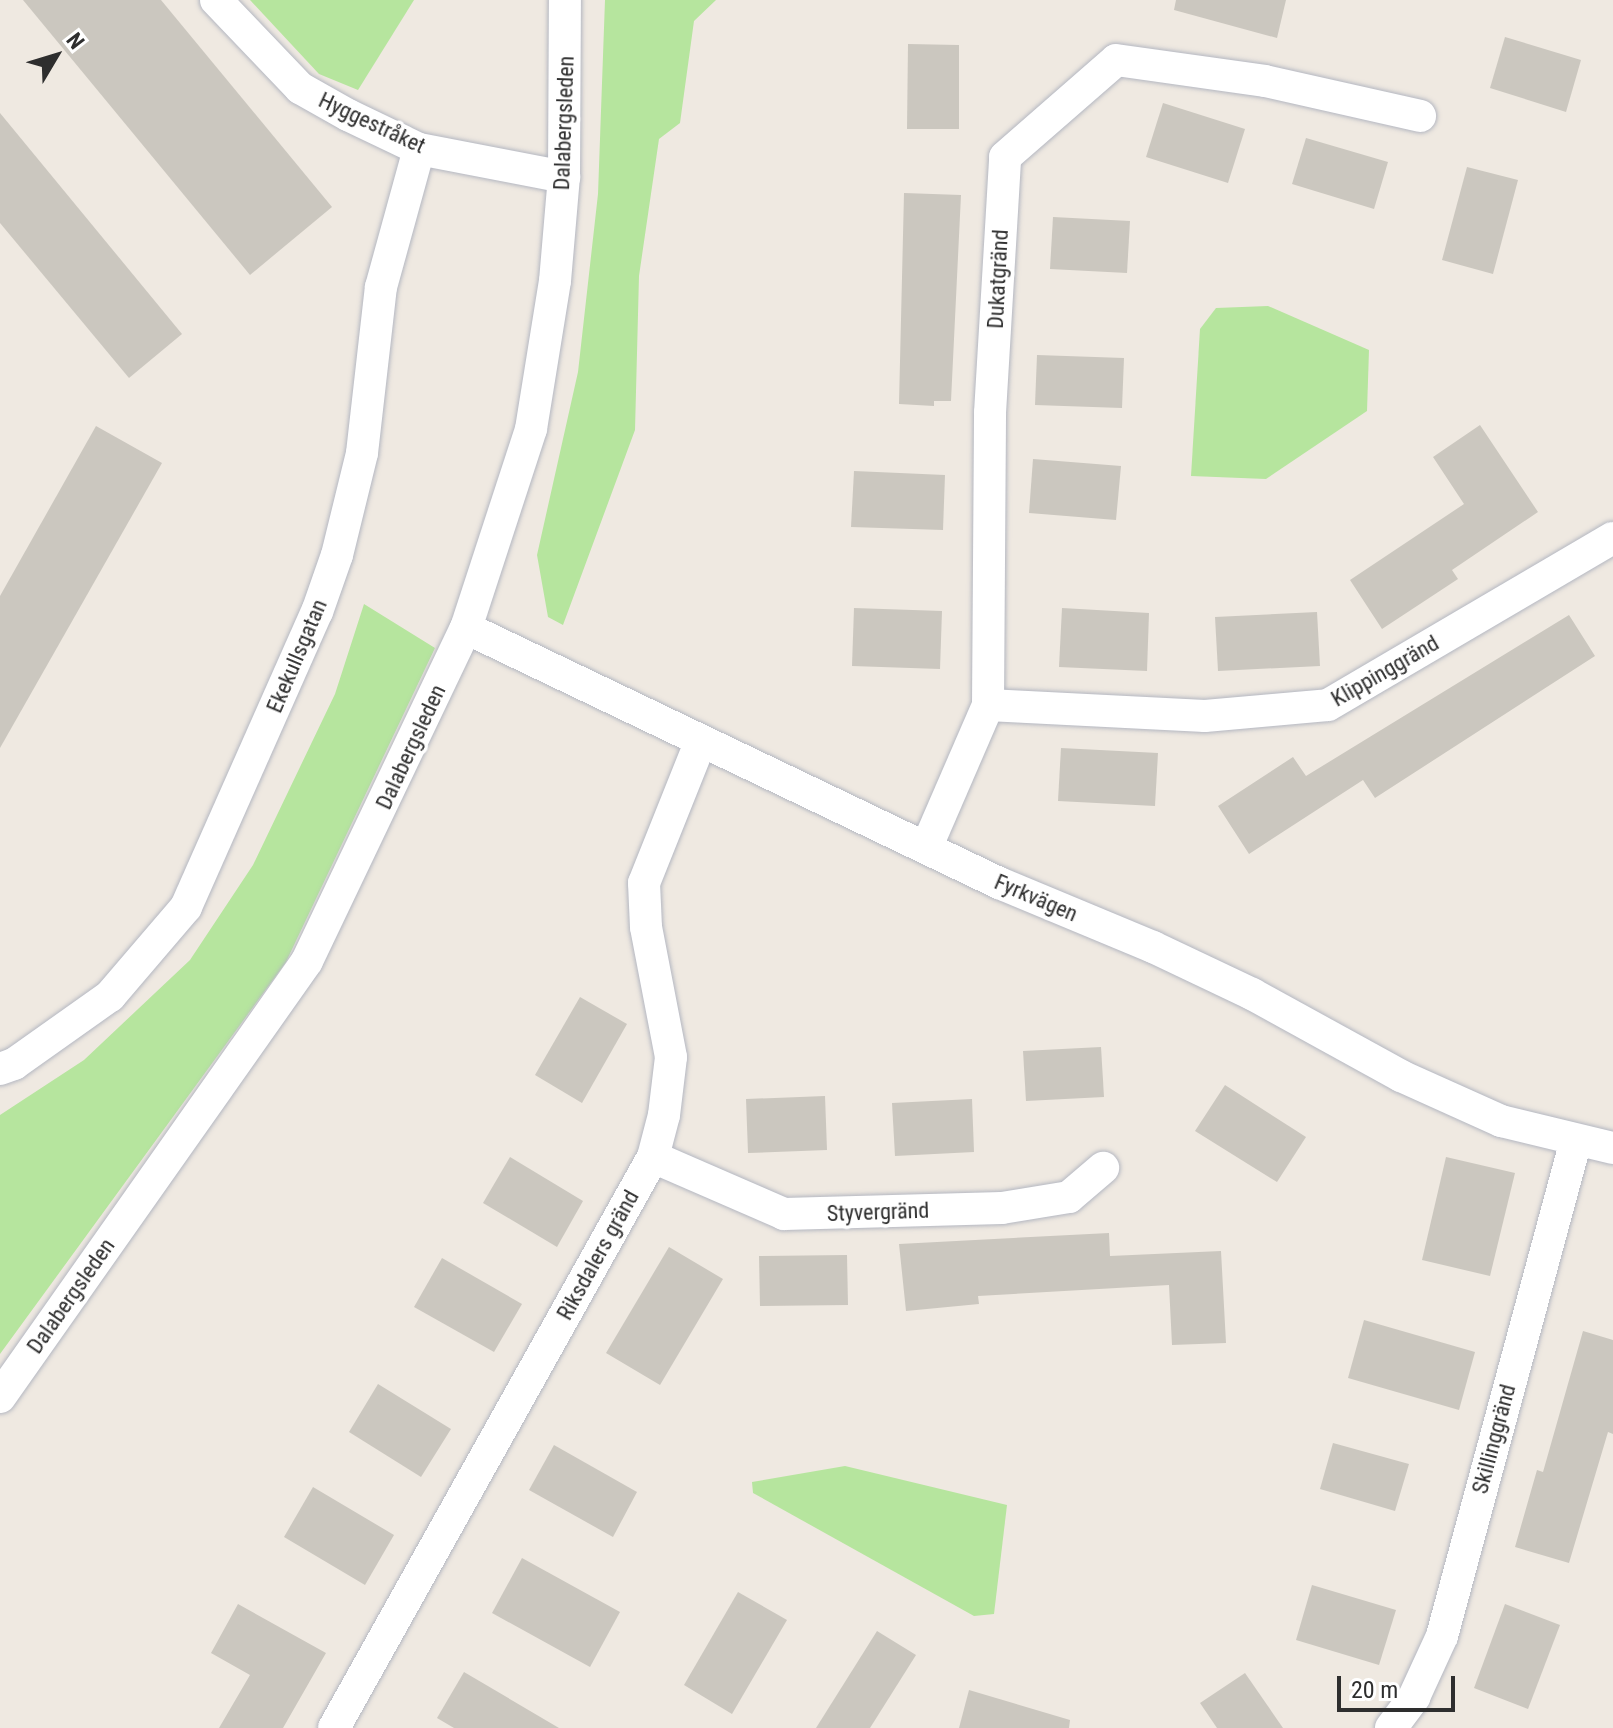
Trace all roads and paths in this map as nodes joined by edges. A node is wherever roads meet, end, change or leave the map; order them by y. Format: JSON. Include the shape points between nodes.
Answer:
{"nodes":[{"id":1,"x":216,"y":0,"type":"edge"},
{"id":2,"x":565,"y":0,"type":"edge"},
{"id":3,"x":1420,"y":116,"type":"dead end"},
{"id":4,"x":419,"y":149,"type":"junction"},
{"id":5,"x":564,"y":177,"type":"junction"},
{"id":6,"x":1613,"y":538,"type":"edge"},
{"id":7,"x":466,"y":628,"type":"junction"},
{"id":8,"x":988,"y":705,"type":"junction"},
{"id":9,"x":700,"y":743,"type":"junction"},
{"id":10,"x":927,"y":846,"type":"junction"},
{"id":11,"x":0,"y":1069,"type":"edge"},
{"id":12,"x":1576,"y":1140,"type":"junction"},
{"id":13,"x":1613,"y":1148,"type":"edge"},
{"id":14,"x":653,"y":1157,"type":"junction"},
{"id":15,"x":1103,"y":1168,"type":"dead end"},
{"id":16,"x":0,"y":1397,"type":"edge"},
{"id":17,"x":334,"y":1728,"type":"edge"},
{"id":18,"x":1391,"y":1728,"type":"edge"}],
"edges":[{"from":1,"to":4,"type":"street","name":"Hyggestråket","via":[[300,88]]},
{"from":2,"to":5,"type":"street","name":"Dalabergsleden"},
{"from":3,"to":8,"type":"street","name":"Dukatgränd","via":[[1265,81],[1116,60],[1005,157],[990,413]]},
{"from":4,"to":5,"type":"street","name":"Hyggestråket"},
{"from":4,"to":11,"type":"street","name":"Ekekullsgatan","via":[[381,287],[362,453],[337,555],[317,612],[186,907],[110,996]]},
{"from":5,"to":7,"type":"street","name":"Dalabergsleden","via":[[555,281],[531,429]]},
{"from":6,"to":8,"type":"street","name":"Klippinggränd","via":[[1328,705],[1205,716]]},
{"from":7,"to":9,"type":"street","name":"Fyrkvägen"},
{"from":7,"to":16,"type":"street","name":"Dalabergsleden","via":[[307,961]]},
{"from":8,"to":10,"type":"street","name":"Dukatgränd"},
{"from":9,"to":10,"type":"street","name":"Fyrkvägen"},
{"from":9,"to":14,"type":"street","name":"Riksdalers gränd","via":[[644,883],[646,927],[671,1057]]},
{"from":10,"to":12,"type":"street","name":"Fyrkvägen","via":[[1252,994],[1401,1076],[1501,1121]]},
{"from":12,"to":13,"type":"street","name":"Fyrkvägen"},
{"from":12,"to":18,"type":"street","name":"Skillinggränd","via":[[1442,1636],[1414,1697]]},
{"from":14,"to":15,"type":"street","name":"Styvergränd","via":[[784,1214],[1002,1208],[1069,1197]]},
{"from":14,"to":17,"type":"street","name":"Riksdalers gränd"}]}
